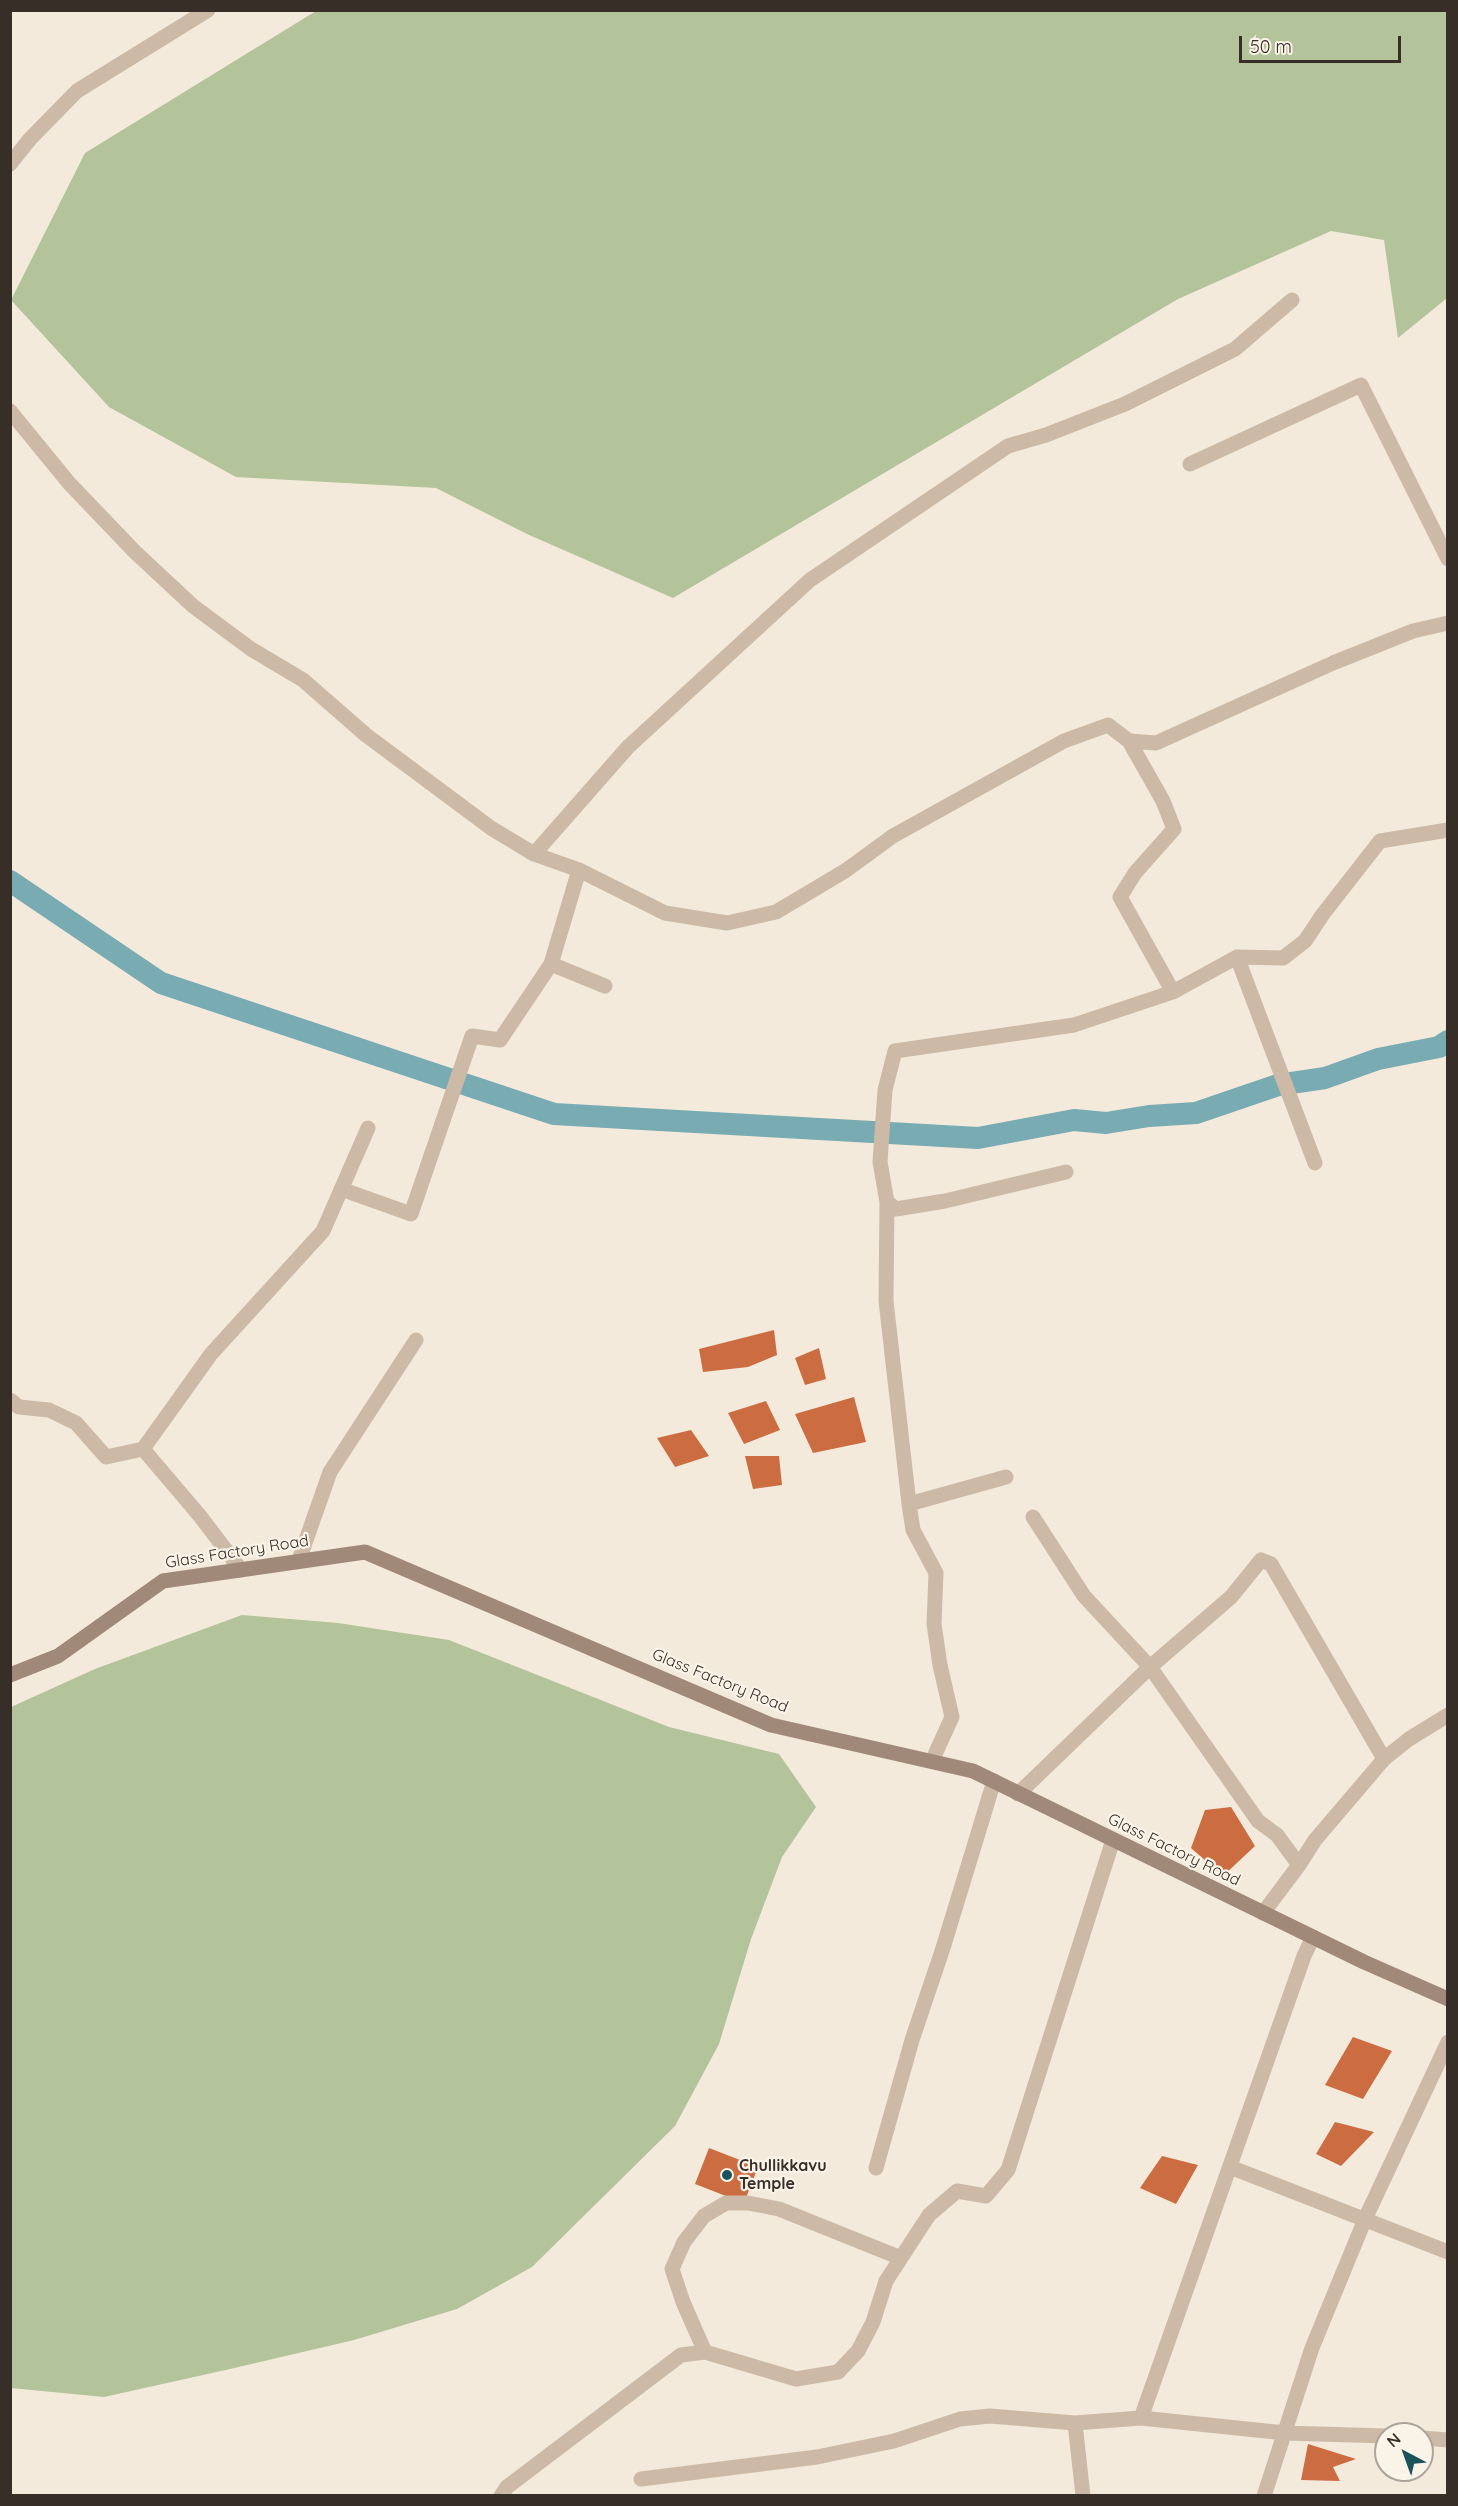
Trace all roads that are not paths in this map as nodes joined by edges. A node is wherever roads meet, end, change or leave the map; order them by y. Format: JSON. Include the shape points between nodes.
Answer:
{"nodes":[{"id":1,"x":208,"y":10,"type":"edge"},
{"id":2,"x":10,"y":164,"type":"edge"},
{"id":3,"x":1292,"y":300,"type":"dead end"},
{"id":4,"x":10,"y":411,"type":"edge"},
{"id":5,"x":1190,"y":464,"type":"dead end"},
{"id":6,"x":1448,"y":560,"type":"edge"},
{"id":7,"x":1448,"y":623,"type":"edge"},
{"id":8,"x":1129,"y":741,"type":"junction"},
{"id":9,"x":1448,"y":830,"type":"edge"},
{"id":10,"x":534,"y":854,"type":"junction"},
{"id":11,"x":579,"y":870,"type":"junction"},
{"id":12,"x":1237,"y":957,"type":"junction"},
{"id":13,"x":551,"y":964,"type":"junction"},
{"id":14,"x":605,"y":986,"type":"dead end"},
{"id":15,"x":1173,"y":992,"type":"junction"},
{"id":16,"x":368,"y":1128,"type":"dead end"},
{"id":17,"x":1315,"y":1163,"type":"dead end"},
{"id":18,"x":1066,"y":1172,"type":"dead end"},
{"id":19,"x":341,"y":1189,"type":"junction"},
{"id":20,"x":887,"y":1202,"type":"junction"},
{"id":21,"x":416,"y":1340,"type":"dead end"},
{"id":22,"x":10,"y":1400,"type":"edge"},
{"id":23,"x":143,"y":1449,"type":"junction"},
{"id":24,"x":1006,"y":1477,"type":"dead end"},
{"id":25,"x":909,"y":1504,"type":"junction"},
{"id":26,"x":1033,"y":1517,"type":"dead end"},
{"id":27,"x":299,"y":1560,"type":"junction"},
{"id":28,"x":241,"y":1570,"type":"junction"},
{"id":29,"x":1150,"y":1667,"type":"junction"},
{"id":30,"x":10,"y":1675,"type":"edge"},
{"id":31,"x":1448,"y":1715,"type":"edge"},
{"id":32,"x":1384,"y":1759,"type":"junction"},
{"id":33,"x":932,"y":1761,"type":"junction"},
{"id":34,"x":994,"y":1781,"type":"junction"},
{"id":35,"x":1018,"y":1794,"type":"junction"},
{"id":36,"x":1113,"y":1840,"type":"junction"},
{"id":37,"x":1299,"y":1864,"type":"junction"},
{"id":38,"x":1263,"y":1913,"type":"junction"},
{"id":39,"x":1313,"y":1937,"type":"junction"},
{"id":40,"x":1448,"y":1999,"type":"edge"},
{"id":41,"x":1448,"y":2042,"type":"edge"},
{"id":42,"x":1230,"y":2167,"type":"junction"},
{"id":43,"x":876,"y":2168,"type":"dead end"},
{"id":44,"x":1365,"y":2219,"type":"junction"},
{"id":45,"x":1448,"y":2253,"type":"edge"},
{"id":46,"x":901,"y":2258,"type":"junction"},
{"id":47,"x":705,"y":2352,"type":"junction"},
{"id":48,"x":1141,"y":2418,"type":"junction"},
{"id":49,"x":1075,"y":2423,"type":"junction"},
{"id":50,"x":1285,"y":2433,"type":"junction"},
{"id":51,"x":1374,"y":2436,"type":"edge"},
{"id":52,"x":641,"y":2479,"type":"dead end"},
{"id":53,"x":501,"y":2496,"type":"edge"},
{"id":54,"x":1083,"y":2496,"type":"edge"},
{"id":55,"x":1264,"y":2496,"type":"edge"}],
"edges":[{"from":1,"to":2,"type":"street","via":[[77,91]]},
{"from":3,"to":10,"type":"street","via":[[1235,350],[1125,404],[1008,446],[810,580],[628,747]]},
{"from":4,"to":10,"type":"street","via":[[135,552],[193,606],[251,649],[303,680],[366,735],[491,828]]},
{"from":5,"to":6,"type":"street","via":[[1361,385]]},
{"from":7,"to":8,"type":"street","via":[[1413,631],[1334,663],[1156,743]]},
{"from":8,"to":11,"type":"street","via":[[1108,725],[1064,741],[893,836],[846,871],[776,912],[727,923],[665,913]]},
{"from":8,"to":15,"type":"street","via":[[1174,829],[1135,873],[1120,897]]},
{"from":9,"to":12,"type":"street","via":[[1380,842],[1305,941],[1283,958]]},
{"from":10,"to":11,"type":"street"},
{"from":11,"to":13,"type":"street"},
{"from":12,"to":15,"type":"street"},
{"from":12,"to":17,"type":"street"},
{"from":13,"to":14,"type":"street"},
{"from":13,"to":19,"type":"street","via":[[500,1040],[472,1036],[411,1214]]},
{"from":15,"to":20,"type":"street","via":[[1074,1025],[895,1051],[885,1090],[880,1162]]},
{"from":16,"to":19,"type":"street"},
{"from":18,"to":20,"type":"street","via":[[896,1209]]},
{"from":19,"to":23,"type":"street","via":[[322,1231],[211,1354]]},
{"from":20,"to":25,"type":"street","via":[[886,1301]]},
{"from":21,"to":27,"type":"street","via":[[330,1472]]},
{"from":22,"to":23,"type":"street","via":[[19,1407],[49,1410],[76,1424],[106,1457]]},
{"from":23,"to":28,"type":"street"},
{"from":24,"to":25,"type":"street"},
{"from":25,"to":33,"type":"street","via":[[913,1530],[936,1573],[934,1624],[952,1717]]},
{"from":26,"to":29,"type":"street","via":[[1084,1596]]},
{"from":27,"to":28,"type":"main road","name":"Glass Factory Road"},
{"from":27,"to":33,"type":"main road","name":"Glass Factory Road","via":[[365,1552],[771,1725]]},
{"from":28,"to":30,"type":"main road","name":"Glass Factory Road","via":[[163,1581],[58,1656]]},
{"from":29,"to":32,"type":"street","via":[[1231,1597],[1261,1560],[1271,1564]]},
{"from":29,"to":35,"type":"street"},
{"from":29,"to":37,"type":"street","via":[[1258,1821],[1277,1835]]},
{"from":31,"to":32,"type":"street"},
{"from":32,"to":37,"type":"street"},
{"from":33,"to":34,"type":"main road","name":"Glass Factory Road","via":[[974,1771]]},
{"from":34,"to":35,"type":"main road","name":"Glass Factory Road"},
{"from":34,"to":43,"type":"street"},
{"from":35,"to":36,"type":"main road","name":"Glass Factory Road"},
{"from":36,"to":38,"type":"main road","name":"Glass Factory Road"},
{"from":36,"to":46,"type":"street","via":[[1008,2170],[986,2196],[957,2191],[928,2215]]},
{"from":37,"to":38,"type":"street"},
{"from":38,"to":39,"type":"main road","name":"Glass Factory Road"},
{"from":39,"to":40,"type":"main road","name":"Glass Factory Road"},
{"from":39,"to":42,"type":"street"},
{"from":41,"to":44,"type":"street"},
{"from":42,"to":44,"type":"street"},
{"from":42,"to":48,"type":"street"},
{"from":44,"to":45,"type":"street"},
{"from":44,"to":50,"type":"street","via":[[1312,2348]]},
{"from":46,"to":47,"type":"street","via":[[886,2281],[873,2322],[858,2351],[838,2372],[796,2379]]},
{"from":46,"to":47,"type":"street","via":[[779,2209],[726,2203],[704,2216],[684,2242],[672,2269]]},
{"from":47,"to":53,"type":"street","via":[[681,2355],[507,2487]]},
{"from":48,"to":49,"type":"street"},
{"from":48,"to":50,"type":"street"},
{"from":49,"to":52,"type":"street","via":[[990,2416],[960,2419],[894,2440],[817,2457]]},
{"from":49,"to":54,"type":"street"},
{"from":50,"to":51,"type":"street"},
{"from":50,"to":55,"type":"street"}]}
